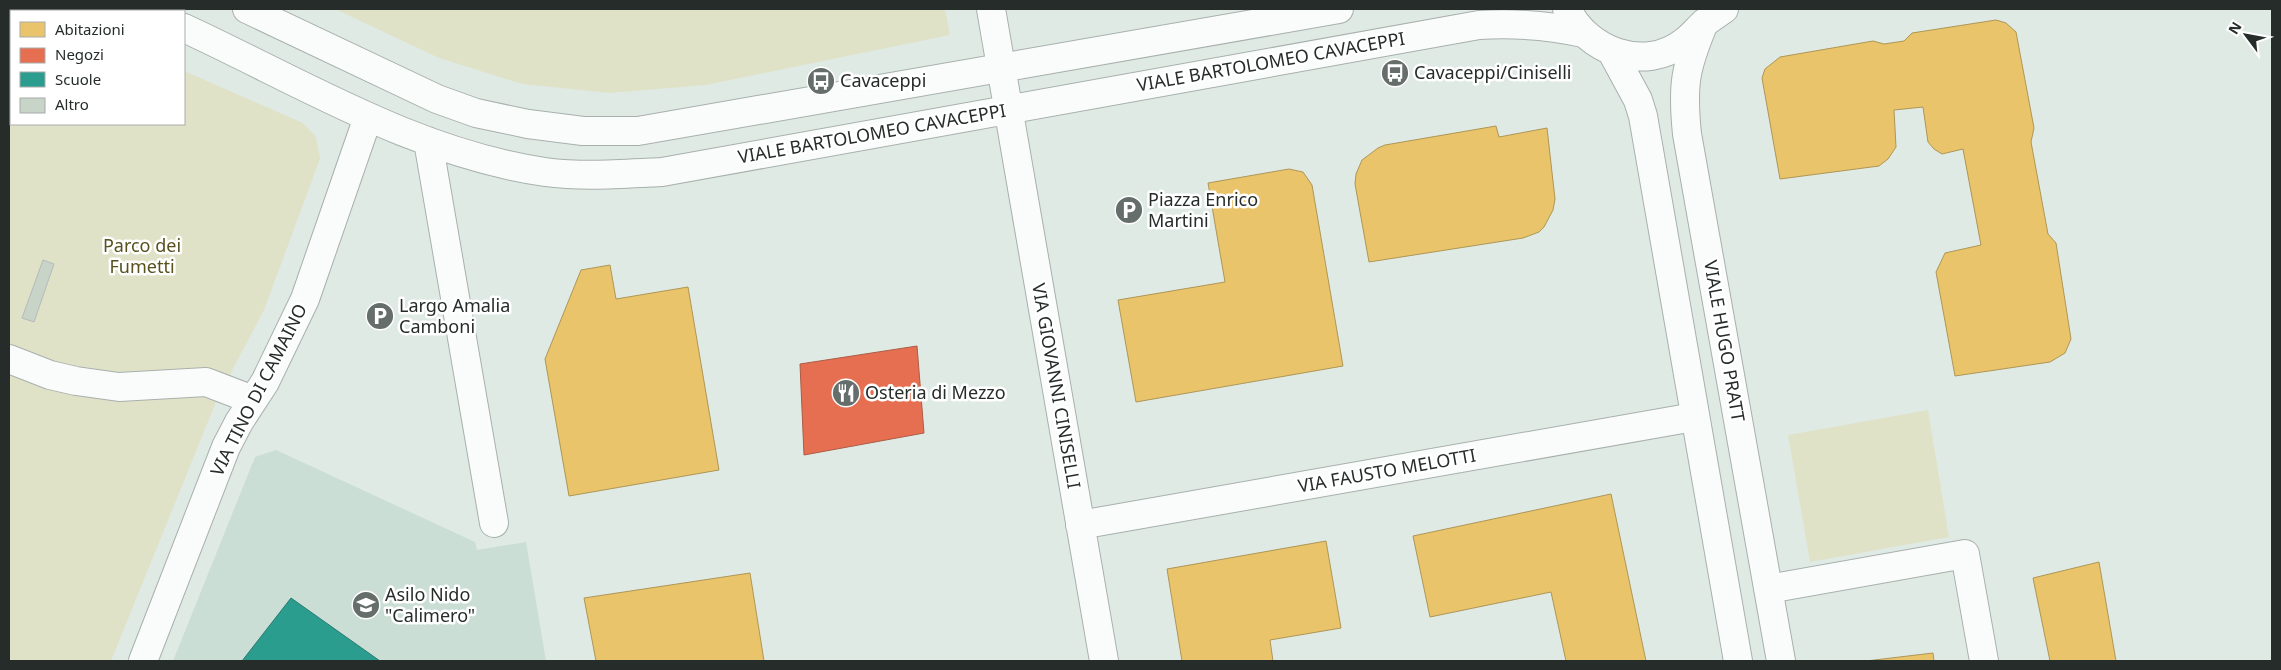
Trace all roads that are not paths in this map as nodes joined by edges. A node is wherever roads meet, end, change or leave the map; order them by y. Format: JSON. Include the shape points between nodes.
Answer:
{"nodes":[{"id":1,"x":247,"y":9,"type":"edge"},
{"id":2,"x":991,"y":9,"type":"edge"},
{"id":3,"x":1339,"y":9,"type":"edge"},
{"id":4,"x":1566,"y":9,"type":"edge"},
{"id":5,"x":1713,"y":13,"type":"edge"},
{"id":6,"x":185,"y":28,"type":"edge"},
{"id":7,"x":1583,"y":33,"type":"junction"},
{"id":8,"x":1612,"y":52,"type":"junction"},
{"id":9,"x":1002,"y":67,"type":"junction"},
{"id":10,"x":1010,"y":110,"type":"junction"},
{"id":11,"x":368,"y":117,"type":"junction"},
{"id":12,"x":428,"y":141,"type":"junction"},
{"id":13,"x":9,"y":359,"type":"edge"},
{"id":14,"x":259,"y":391,"type":"junction"},
{"id":15,"x":1694,"y":417,"type":"junction"},
{"id":16,"x":494,"y":524,"type":"dead end"},
{"id":17,"x":1080,"y":525,"type":"junction"},
{"id":18,"x":1768,"y":589,"type":"junction"},
{"id":19,"x":143,"y":661,"type":"edge"},
{"id":20,"x":1104,"y":661,"type":"edge"},
{"id":21,"x":1738,"y":661,"type":"edge"},
{"id":22,"x":1781,"y":661,"type":"edge"},
{"id":23,"x":1984,"y":661,"type":"edge"}],
"edges":[{"from":1,"to":9,"type":"street","via":[[437,99],[476,113],[583,131],[638,131],[684,124]]},
{"from":2,"to":9,"type":"street"},
{"from":3,"to":9,"type":"street"},
{"from":4,"to":7,"type":"street"},
{"from":5,"to":8,"type":"street","via":[[1684,42],[1666,52],[1640,56]]},
{"from":5,"to":18,"type":"street","name":"VIALE HUGO PRATT","via":[[1688,65],[1684,88],[1686,125]]},
{"from":6,"to":11,"type":"street","name":"VIALE BARTOLOMEO CAVACEPPI"},
{"from":7,"to":8,"type":"street"},
{"from":7,"to":10,"type":"street","name":"VIALE BARTOLOMEO CAVACEPPI","via":[[1512,23],[1479,24]]},
{"from":8,"to":15,"type":"street","via":[[1638,100],[1642,116]]},
{"from":9,"to":10,"type":"street"},
{"from":10,"to":12,"type":"street","name":"VIALE BARTOLOMEO CAVACEPPI","via":[[662,172],[605,175],[546,172],[490,161]]},
{"from":10,"to":17,"type":"street","name":"VIA GIOVANNI CINISELLI"},
{"from":11,"to":12,"type":"street","name":"VIALE BARTOLOMEO CAVACEPPI"},
{"from":11,"to":14,"type":"street","name":"VIA TINO DI CAMAINO","via":[[305,299]]},
{"from":12,"to":16,"type":"street"},
{"from":13,"to":14,"type":"street","via":[[50,376],[119,387],[206,382]]},
{"from":14,"to":19,"type":"street","name":"VIA TINO DI CAMAINO","via":[[226,447]]},
{"from":15,"to":17,"type":"street","name":"VIA FAUSTO MELOTTI"},
{"from":15,"to":21,"type":"street"},
{"from":17,"to":20,"type":"street","name":"VIA GIOVANNI CINISELLI"},
{"from":18,"to":22,"type":"street","name":"VIALE HUGO PRATT"},
{"from":18,"to":23,"type":"street","via":[[1965,554]]}]}
